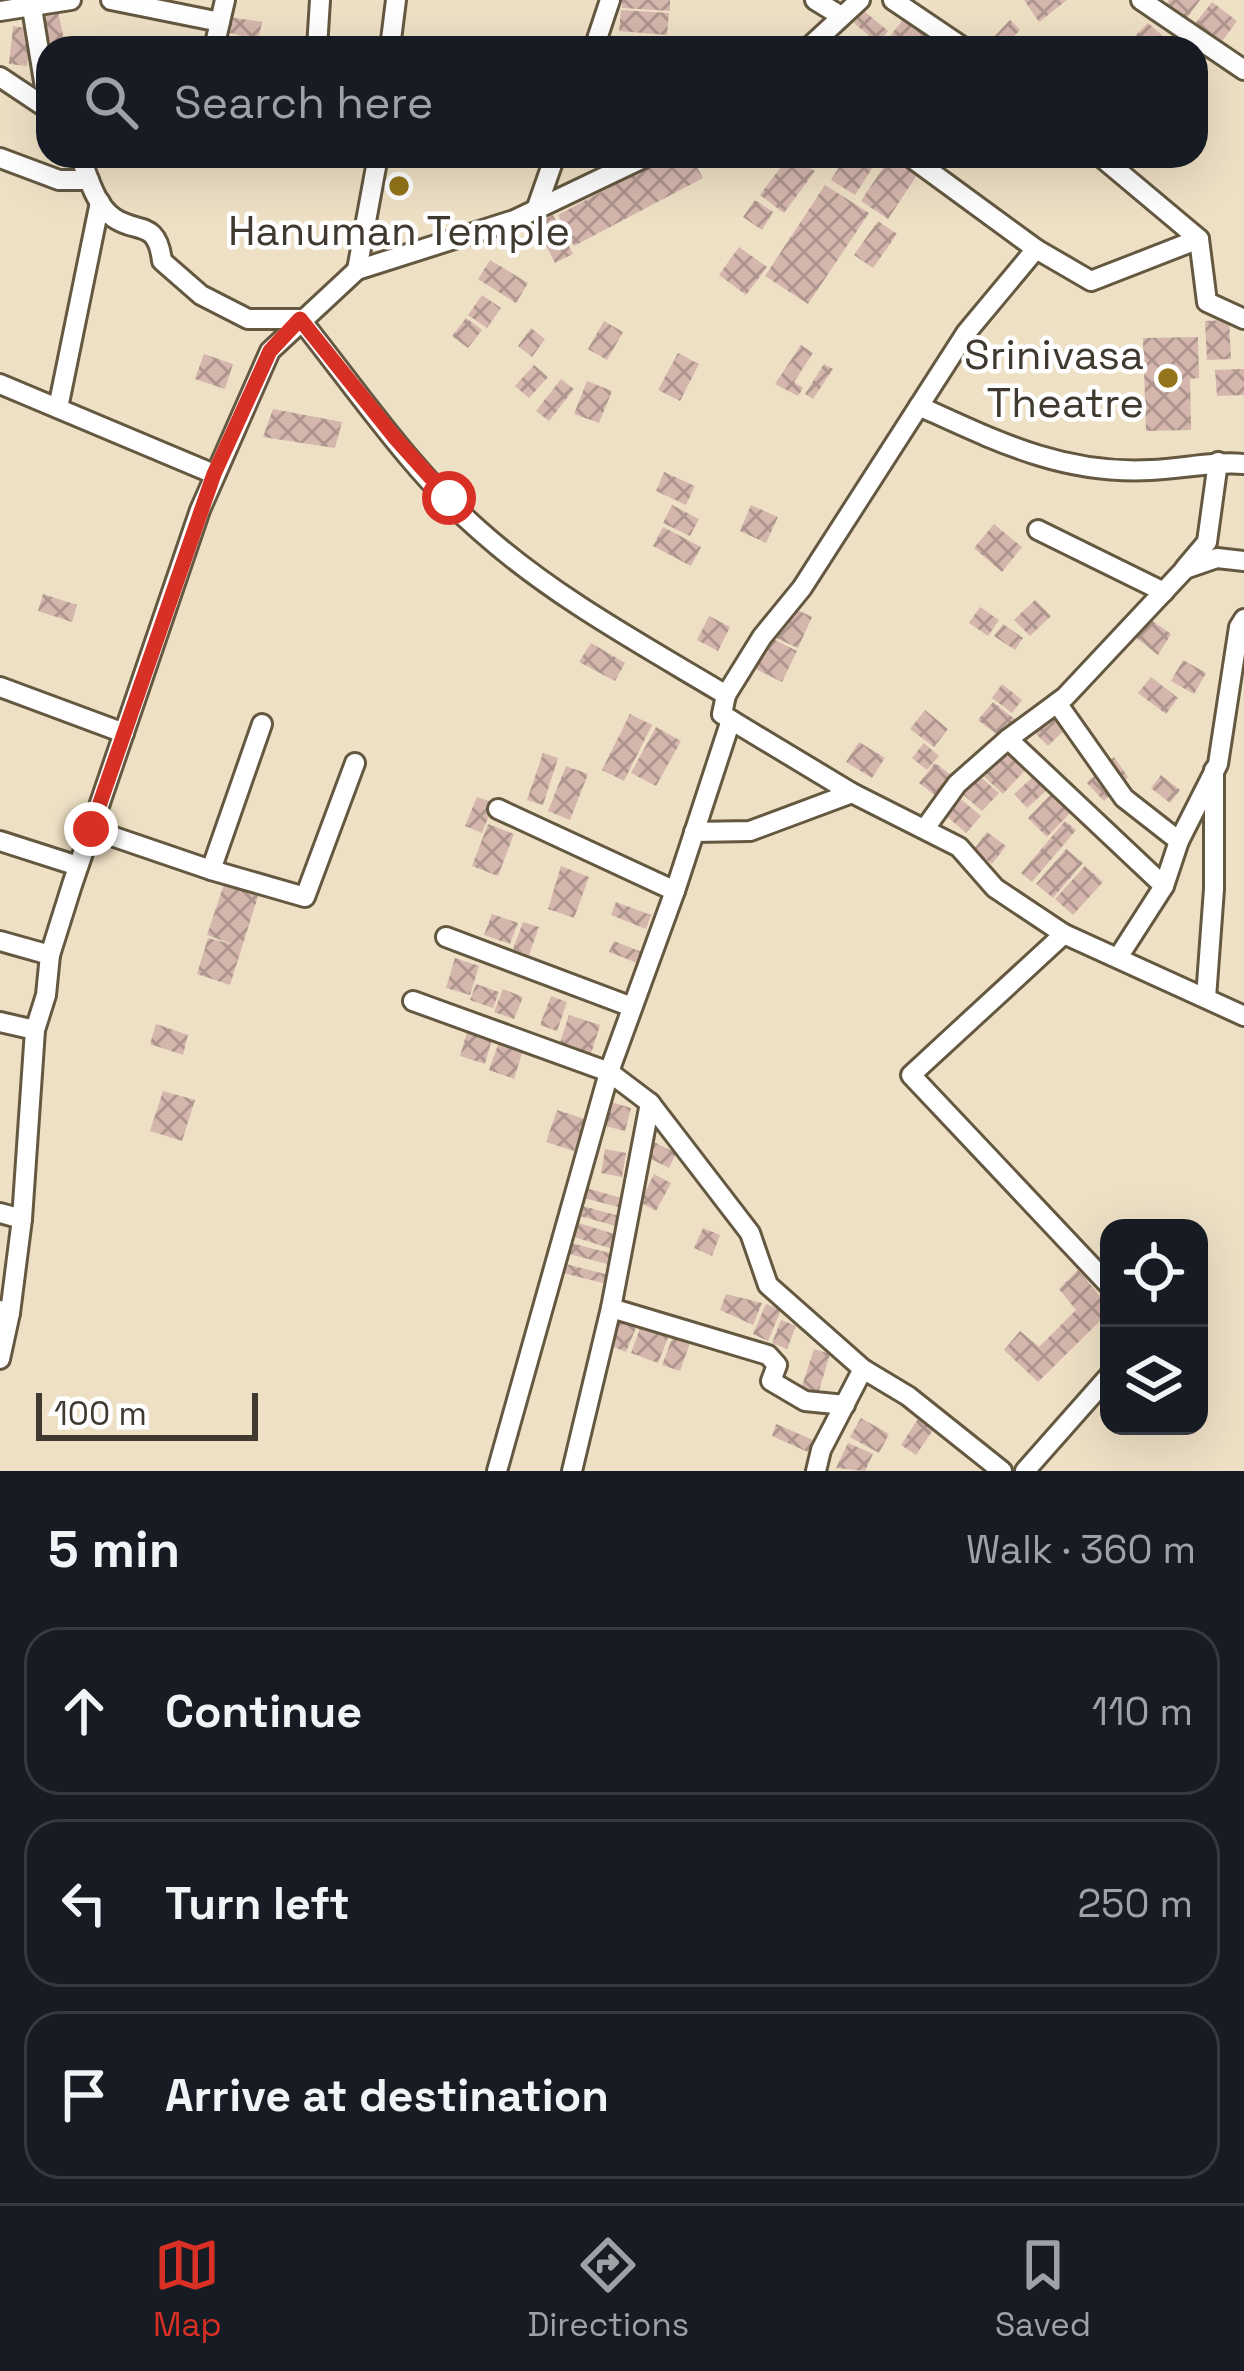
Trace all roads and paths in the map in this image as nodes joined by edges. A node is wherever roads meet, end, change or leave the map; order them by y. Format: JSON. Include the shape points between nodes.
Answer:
{"nodes":[{"id":1,"x":71,"y":0,"type":"edge"},
{"id":2,"x":111,"y":0,"type":"edge"},
{"id":3,"x":225,"y":0,"type":"edge"},
{"id":4,"x":320,"y":0,"type":"edge"},
{"id":5,"x":396,"y":0,"type":"edge"},
{"id":6,"x":610,"y":0,"type":"edge"},
{"id":7,"x":815,"y":0,"type":"edge"},
{"id":8,"x":860,"y":0,"type":"edge"},
{"id":9,"x":893,"y":0,"type":"edge"},
{"id":10,"x":1141,"y":0,"type":"edge"},
{"id":11,"x":32,"y":8,"type":"junction"},
{"id":12,"x":0,"y":11,"type":"edge"},
{"id":13,"x":841,"y":16,"type":"junction"},
{"id":14,"x":220,"y":22,"type":"junction"},
{"id":15,"x":36,"y":36,"type":"edge"},
{"id":16,"x":217,"y":36,"type":"edge"},
{"id":17,"x":317,"y":36,"type":"edge"},
{"id":18,"x":392,"y":36,"type":"edge"},
{"id":19,"x":598,"y":36,"type":"edge"},
{"id":20,"x":820,"y":36,"type":"edge"},
{"id":21,"x":946,"y":36,"type":"edge"},
{"id":22,"x":1194,"y":36,"type":"edge"},
{"id":23,"x":1208,"y":46,"type":"edge"},
{"id":24,"x":1244,"y":70,"type":"edge"},
{"id":25,"x":0,"y":77,"type":"edge"},
{"id":26,"x":36,"y":100,"type":"edge"},
{"id":27,"x":0,"y":158,"type":"edge"},
{"id":28,"x":84,"y":168,"type":"edge"},
{"id":29,"x":376,"y":168,"type":"edge"},
{"id":30,"x":551,"y":168,"type":"edge"},
{"id":31,"x":623,"y":168,"type":"edge"},
{"id":32,"x":925,"y":168,"type":"edge"},
{"id":33,"x":1114,"y":168,"type":"edge"},
{"id":34,"x":89,"y":180,"type":"junction"},
{"id":35,"x":100,"y":202,"type":"junction"},
{"id":36,"x":536,"y":210,"type":"junction"},
{"id":37,"x":1199,"y":239,"type":"junction"},
{"id":38,"x":1036,"y":249,"type":"junction"},
{"id":39,"x":357,"y":270,"type":"junction"},
{"id":40,"x":300,"y":319,"type":"junction"},
{"id":41,"x":1244,"y":319,"type":"edge"},
{"id":42,"x":0,"y":384,"type":"edge"},
{"id":43,"x":919,"y":406,"type":"junction"},
{"id":44,"x":58,"y":408,"type":"junction"},
{"id":45,"x":1218,"y":462,"type":"junction"},
{"id":46,"x":1244,"y":464,"type":"edge"},
{"id":47,"x":214,"y":474,"type":"junction"},
{"id":48,"x":1038,"y":530,"type":"dead end"},
{"id":49,"x":1244,"y":561,"type":"edge"},
{"id":50,"x":1185,"y":568,"type":"junction"},
{"id":51,"x":1164,"y":592,"type":"junction"},
{"id":52,"x":1244,"y":619,"type":"edge"},
{"id":53,"x":0,"y":687,"type":"edge"},
{"id":54,"x":726,"y":695,"type":"junction"},
{"id":55,"x":1058,"y":704,"type":"junction"},
{"id":56,"x":731,"y":720,"type":"junction"},
{"id":57,"x":262,"y":724,"type":"dead end"},
{"id":58,"x":124,"y":733,"type":"junction"},
{"id":59,"x":1008,"y":739,"type":"junction"},
{"id":60,"x":355,"y":763,"type":"dead end"},
{"id":61,"x":1214,"y":770,"type":"junction"},
{"id":62,"x":852,"y":794,"type":"junction"},
{"id":63,"x":498,"y":809,"type":"dead end"},
{"id":64,"x":926,"y":827,"type":"junction"},
{"id":65,"x":91,"y":829,"type":"junction"},
{"id":66,"x":694,"y":832,"type":"junction"},
{"id":67,"x":0,"y":841,"type":"edge"},
{"id":68,"x":1179,"y":841,"type":"junction"},
{"id":69,"x":78,"y":866,"type":"junction"},
{"id":70,"x":211,"y":870,"type":"junction"},
{"id":71,"x":1164,"y":886,"type":"junction"},
{"id":72,"x":675,"y":891,"type":"junction"},
{"id":73,"x":1064,"y":934,"type":"junction"},
{"id":74,"x":446,"y":937,"type":"dead end"},
{"id":75,"x":0,"y":941,"type":"edge"},
{"id":76,"x":50,"y":955,"type":"junction"},
{"id":77,"x":1119,"y":956,"type":"junction"},
{"id":78,"x":1206,"y":998,"type":"junction"},
{"id":79,"x":413,"y":1000,"type":"dead end"},
{"id":80,"x":632,"y":1007,"type":"junction"},
{"id":81,"x":1244,"y":1016,"type":"edge"},
{"id":82,"x":0,"y":1022,"type":"edge"},
{"id":83,"x":34,"y":1030,"type":"junction"},
{"id":84,"x":609,"y":1072,"type":"junction"},
{"id":85,"x":650,"y":1102,"type":"junction"},
{"id":86,"x":0,"y":1213,"type":"edge"},
{"id":87,"x":22,"y":1219,"type":"junction"},
{"id":88,"x":1100,"y":1275,"type":"edge"},
{"id":89,"x":611,"y":1308,"type":"junction"},
{"id":90,"x":5,"y":1311,"type":"edge"},
{"id":91,"x":0,"y":1359,"type":"edge"},
{"id":92,"x":863,"y":1369,"type":"junction"},
{"id":93,"x":1100,"y":1386,"type":"edge"},
{"id":94,"x":845,"y":1405,"type":"junction"},
{"id":95,"x":497,"y":1471,"type":"edge"},
{"id":96,"x":572,"y":1471,"type":"edge"},
{"id":97,"x":816,"y":1471,"type":"edge"},
{"id":98,"x":1003,"y":1471,"type":"edge"},
{"id":99,"x":1025,"y":1471,"type":"edge"}],
"edges":[{"from":1,"to":11,"type":"street"},
{"from":2,"to":14,"type":"street"},
{"from":3,"to":14,"type":"street"},
{"from":4,"to":17,"type":"street"},
{"from":5,"to":18,"type":"street"},
{"from":6,"to":19,"type":"street"},
{"from":7,"to":13,"type":"street"},
{"from":8,"to":13,"type":"street"},
{"from":9,"to":21,"type":"street"},
{"from":10,"to":22,"type":"street"},
{"from":11,"to":12,"type":"street"},
{"from":11,"to":15,"type":"street"},
{"from":13,"to":20,"type":"street"},
{"from":14,"to":16,"type":"street"},
{"from":23,"to":24,"type":"street"},
{"from":25,"to":26,"type":"street"},
{"from":27,"to":34,"type":"street","via":[[59,180]]},
{"from":28,"to":34,"type":"street"},
{"from":29,"to":39,"type":"street"},
{"from":30,"to":36,"type":"street"},
{"from":31,"to":36,"type":"street"},
{"from":32,"to":38,"type":"street"},
{"from":33,"to":37,"type":"street"},
{"from":34,"to":35,"type":"street"},
{"from":35,"to":40,"type":"street","via":[[116,220],[146,228],[162,261],[201,295],[248,319]]},
{"from":35,"to":44,"type":"street"},
{"from":36,"to":39,"type":"street"},
{"from":37,"to":38,"type":"street","via":[[1091,281]]},
{"from":37,"to":41,"type":"street","via":[[1207,302]]},
{"from":38,"to":43,"type":"street"},
{"from":39,"to":40,"type":"street"},
{"from":40,"to":47,"type":"street","via":[[270,351]]},
{"from":40,"to":54,"type":"street","via":[[476,528],[554,592]]},
{"from":42,"to":44,"type":"street"},
{"from":43,"to":45,"type":"street","via":[[1059,464],[1149,470]]},
{"from":43,"to":54,"type":"street"},
{"from":44,"to":47,"type":"street"},
{"from":45,"to":46,"type":"street"},
{"from":45,"to":50,"type":"street","via":[[1207,542]]},
{"from":47,"to":58,"type":"street"},
{"from":48,"to":51,"type":"street"},
{"from":49,"to":50,"type":"street","via":[[1217,558]]},
{"from":50,"to":51,"type":"street"},
{"from":51,"to":55,"type":"street"},
{"from":52,"to":61,"type":"street"},
{"from":53,"to":58,"type":"street"},
{"from":54,"to":56,"type":"street","via":[[722,714]]},
{"from":55,"to":59,"type":"street"},
{"from":55,"to":68,"type":"street","via":[[1124,798]]},
{"from":56,"to":62,"type":"street"},
{"from":56,"to":66,"type":"street"},
{"from":57,"to":70,"type":"street"},
{"from":58,"to":65,"type":"street"},
{"from":59,"to":64,"type":"street","via":[[957,784]]},
{"from":59,"to":71,"type":"street"},
{"from":60,"to":70,"type":"street","via":[[305,897]]},
{"from":61,"to":68,"type":"street"},
{"from":61,"to":78,"type":"street"},
{"from":62,"to":64,"type":"street"},
{"from":62,"to":66,"type":"street","via":[[750,831]]},
{"from":63,"to":72,"type":"street"},
{"from":64,"to":73,"type":"street"},
{"from":65,"to":69,"type":"street"},
{"from":65,"to":70,"type":"street"},
{"from":66,"to":72,"type":"street"},
{"from":67,"to":69,"type":"street"},
{"from":68,"to":71,"type":"street"},
{"from":69,"to":76,"type":"street"},
{"from":71,"to":77,"type":"street"},
{"from":72,"to":80,"type":"street"},
{"from":73,"to":77,"type":"street"},
{"from":73,"to":88,"type":"street","via":[[911,1075]]},
{"from":74,"to":80,"type":"street"},
{"from":75,"to":76,"type":"street"},
{"from":76,"to":83,"type":"street"},
{"from":77,"to":78,"type":"street"},
{"from":78,"to":81,"type":"street"},
{"from":79,"to":84,"type":"street"},
{"from":80,"to":84,"type":"street"},
{"from":82,"to":83,"type":"street"},
{"from":83,"to":87,"type":"street"},
{"from":84,"to":85,"type":"street"},
{"from":84,"to":95,"type":"street"},
{"from":85,"to":89,"type":"street"},
{"from":85,"to":92,"type":"street","via":[[750,1233],[767,1285]]},
{"from":86,"to":87,"type":"street"},
{"from":87,"to":90,"type":"street"},
{"from":89,"to":94,"type":"street","via":[[768,1354],[777,1365],[771,1381],[805,1401]]},
{"from":89,"to":96,"type":"street"},
{"from":90,"to":91,"type":"street"},
{"from":92,"to":94,"type":"street"},
{"from":92,"to":98,"type":"street"},
{"from":93,"to":99,"type":"street"},
{"from":94,"to":97,"type":"street"}]}
